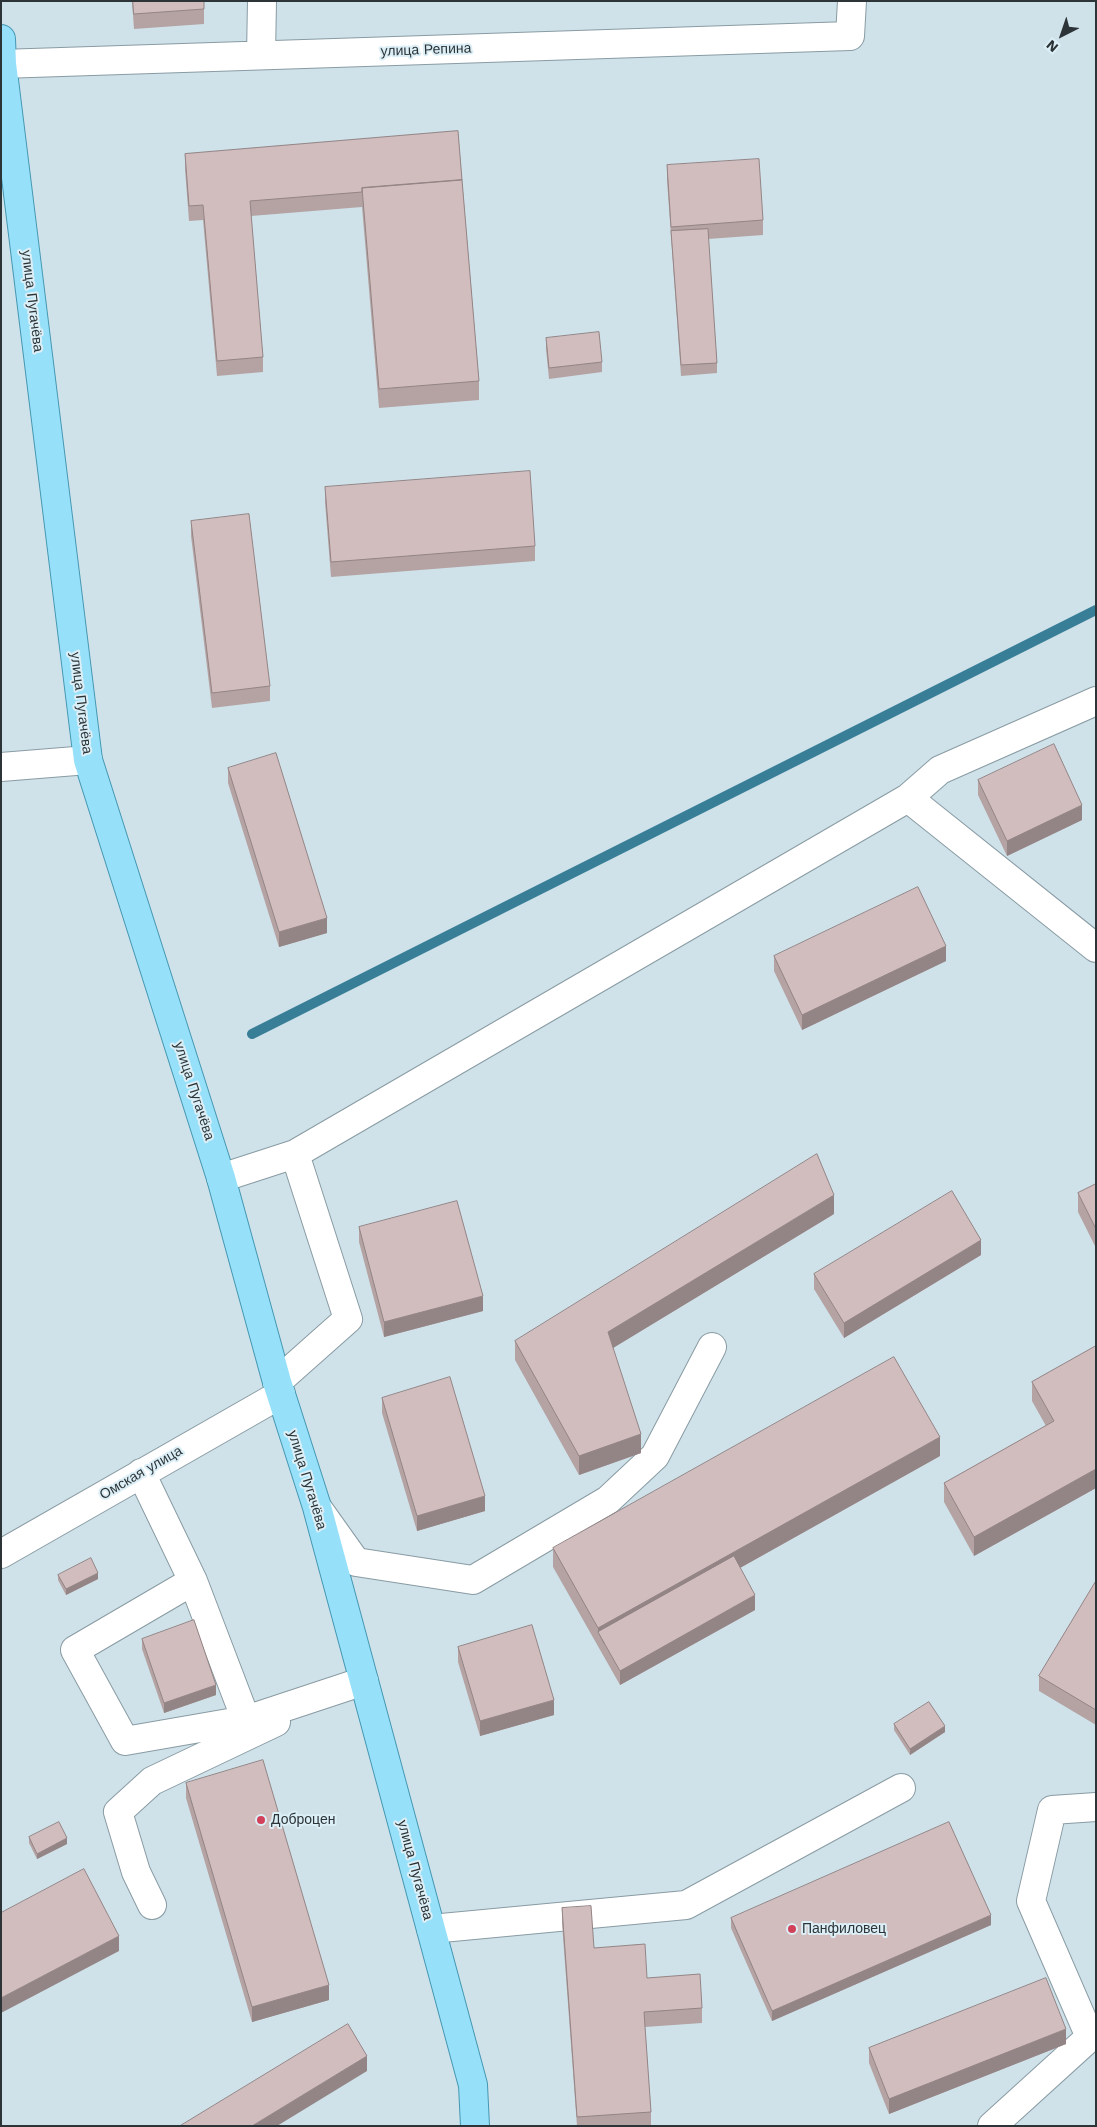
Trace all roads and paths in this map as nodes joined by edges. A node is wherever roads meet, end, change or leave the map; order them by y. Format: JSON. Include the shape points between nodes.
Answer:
{"nodes":[{"id":1,"x":262,"y":1,"type":"edge"},
{"id":2,"x":852,"y":1,"type":"edge"},
{"id":3,"x":261,"y":55,"type":"junction"},
{"id":4,"x":2,"y":56,"type":"edge"},
{"id":5,"x":1096,"y":701,"type":"edge"},
{"id":6,"x":88,"y":760,"type":"junction"},
{"id":7,"x":1,"y":767,"type":"edge"},
{"id":8,"x":908,"y":798,"type":"junction"},
{"id":9,"x":1096,"y":948,"type":"edge"},
{"id":10,"x":295,"y":1154,"type":"junction"},
{"id":11,"x":222,"y":1178,"type":"junction"},
{"id":12,"x":712,"y":1347,"type":"dead end"},
{"id":13,"x":279,"y":1388,"type":"junction"},
{"id":14,"x":142,"y":1473,"type":"junction"},
{"id":15,"x":317,"y":1507,"type":"junction"},
{"id":16,"x":1,"y":1554,"type":"edge"},
{"id":17,"x":193,"y":1581,"type":"junction"},
{"id":18,"x":364,"y":1681,"type":"junction"},
{"id":19,"x":246,"y":1720,"type":"junction"},
{"id":20,"x":901,"y":1788,"type":"dead end"},
{"id":21,"x":1096,"y":1807,"type":"edge"},
{"id":22,"x":152,"y":1905,"type":"dead end"},
{"id":23,"x":431,"y":1929,"type":"junction"},
{"id":24,"x":475,"y":2126,"type":"edge"},
{"id":25,"x":992,"y":2126,"type":"edge"}],
"edges":[{"from":1,"to":3,"type":"street"},
{"from":2,"to":3,"type":"street","name":"улица Репина","via":[[850,36]]},
{"from":3,"to":4,"type":"street","name":"улица Репина"},
{"from":4,"to":6,"type":"main road","name":"улица Пугачёва"},
{"from":5,"to":8,"type":"street","via":[[940,770]]},
{"from":6,"to":7,"type":"street"},
{"from":6,"to":11,"type":"main road","name":"улица Пугачёва"},
{"from":8,"to":9,"type":"street"},
{"from":8,"to":10,"type":"street"},
{"from":10,"to":11,"type":"street"},
{"from":10,"to":13,"type":"street","name":"Омская улица","via":[[348,1319]]},
{"from":11,"to":13,"type":"main road","name":"улица Пугачёва"},
{"from":12,"to":15,"type":"street","via":[[655,1456],[608,1500],[472,1580],[356,1562]]},
{"from":13,"to":14,"type":"street","name":"Омская улица"},
{"from":13,"to":15,"type":"main road","name":"улица Пугачёва"},
{"from":14,"to":16,"type":"street","name":"Омская улица"},
{"from":14,"to":17,"type":"street"},
{"from":15,"to":18,"type":"main road","name":"улица Пугачёва"},
{"from":17,"to":19,"type":"street"},
{"from":17,"to":19,"type":"street","via":[[75,1650],[125,1741]]},
{"from":18,"to":19,"type":"street"},
{"from":18,"to":22,"type":"street","via":[[152,1781],[118,1812],[136,1872]]},
{"from":18,"to":23,"type":"main road","name":"улица Пугачёва"},
{"from":20,"to":23,"type":"street","via":[[686,1905]]},
{"from":21,"to":25,"type":"street","via":[[1052,1810],[1031,1901],[1090,2037]]},
{"from":23,"to":24,"type":"main road","name":"улица Пугачёва","via":[[473,2085]]}]}
